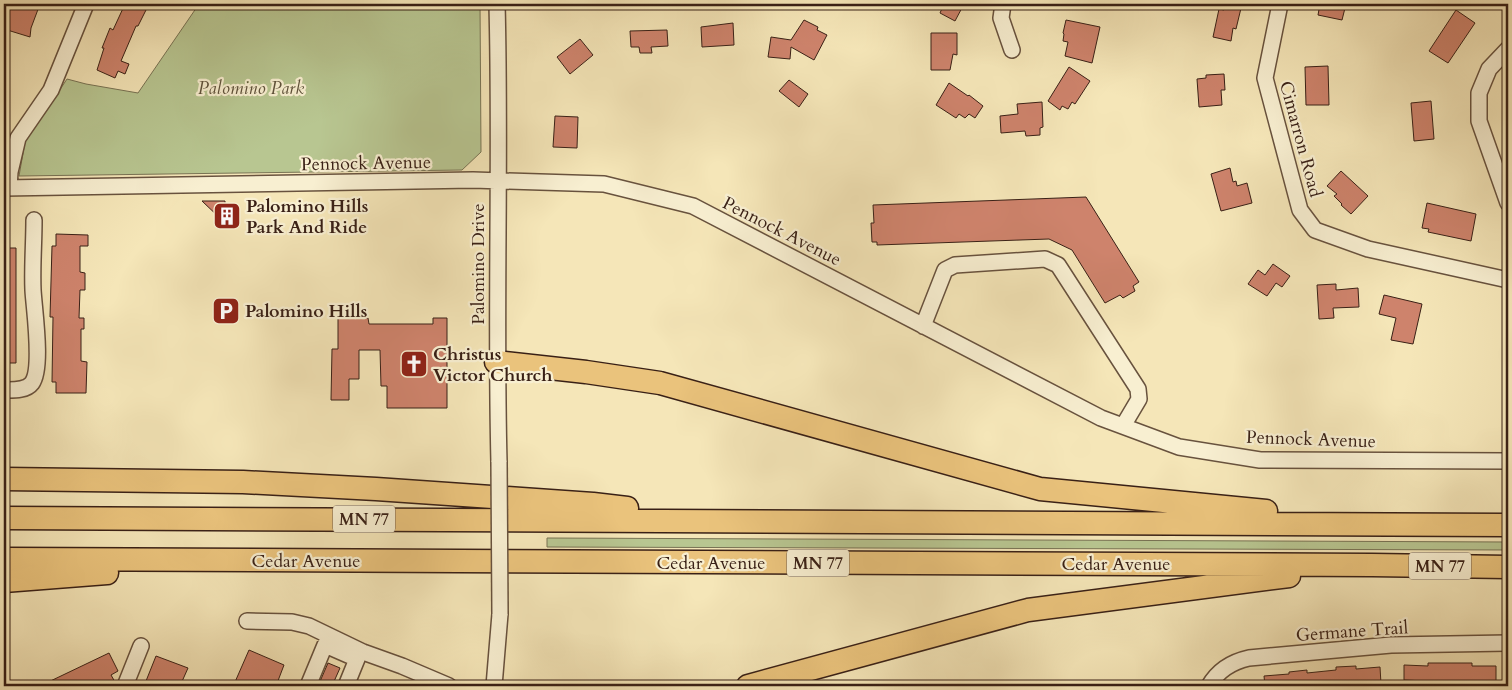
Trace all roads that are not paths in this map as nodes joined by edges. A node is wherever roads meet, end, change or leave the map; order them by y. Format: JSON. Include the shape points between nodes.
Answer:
{"nodes":[{"id":1,"x":86,"y":4,"type":"edge"},
{"id":2,"x":497,"y":4,"type":"edge"},
{"id":3,"x":1003,"y":4,"type":"edge"},
{"id":4,"x":1280,"y":4,"type":"edge"},
{"id":5,"x":1508,"y":49,"type":"edge"},
{"id":6,"x":1012,"y":50,"type":"dead end"},
{"id":7,"x":498,"y":180,"type":"junction"},
{"id":8,"x":6,"y":187,"type":"edge"},
{"id":9,"x":1508,"y":203,"type":"edge"},
{"id":10,"x":34,"y":220,"type":"dead end"},
{"id":11,"x":1508,"y":280,"type":"edge"},
{"id":12,"x":923,"y":326,"type":"junction"},
{"id":13,"x":496,"y":362,"type":"junction"},
{"id":14,"x":4,"y":390,"type":"edge"},
{"id":15,"x":1123,"y":426,"type":"junction"},
{"id":16,"x":1508,"y":460,"type":"edge"},
{"id":17,"x":4,"y":479,"type":"edge"},
{"id":18,"x":4,"y":518,"type":"edge"},
{"id":19,"x":725,"y":521,"type":"junction"},
{"id":20,"x":1396,"y":525,"type":"junction"},
{"id":21,"x":1508,"y":525,"type":"edge"},
{"id":22,"x":4,"y":559,"type":"edge"},
{"id":23,"x":265,"y":561,"type":"junction"},
{"id":24,"x":1372,"y":565,"type":"junction"},
{"id":25,"x":1508,"y":567,"type":"edge"},
{"id":26,"x":4,"y":581,"type":"edge"},
{"id":27,"x":247,"y":621,"type":"dead end"},
{"id":28,"x":1508,"y":644,"type":"edge"},
{"id":29,"x":141,"y":646,"type":"dead end"},
{"id":30,"x":125,"y":686,"type":"edge"},
{"id":31,"x":308,"y":686,"type":"edge"},
{"id":32,"x":346,"y":686,"type":"edge"},
{"id":33,"x":449,"y":686,"type":"edge"},
{"id":34,"x":494,"y":686,"type":"edge"},
{"id":35,"x":748,"y":686,"type":"edge"},
{"id":36,"x":1209,"y":686,"type":"edge"}],
"edges":[{"from":1,"to":8,"type":"street","via":[[51,90],[18,138]]},
{"from":2,"to":7,"type":"street","name":"Palomino Drive"},
{"from":3,"to":6,"type":"street","via":[[1001,18]]},
{"from":4,"to":11,"type":"street","name":"Cimarron Road","via":[[1265,78],[1300,210],[1315,230],[1368,249]]},
{"from":5,"to":9,"type":"street","via":[[1489,69],[1479,93],[1479,121]]},
{"from":7,"to":8,"type":"street","name":"Pennock Avenue"},
{"from":7,"to":12,"type":"street","name":"Pennock Avenue","via":[[604,184],[693,206]]},
{"from":7,"to":13,"type":"street","name":"Palomino Drive"},
{"from":10,"to":14,"type":"street","via":[[36,373],[31,385]]},
{"from":12,"to":15,"type":"street","name":"Pennock Avenue","via":[[1101,418]]},
{"from":12,"to":15,"type":"street","via":[[945,270],[955,265],[1045,259],[1058,265],[1138,389],[1139,399]]},
{"from":13,"to":20,"type":"highway","via":[[660,383],[1040,489]]},
{"from":13,"to":34,"type":"street","name":"Palomino Drive","bridge":true,"via":[[500,614]]},
{"from":15,"to":16,"type":"street","name":"Pennock Avenue","via":[[1180,447],[1260,460]]},
{"from":17,"to":19,"type":"highway","via":[[243,482],[376,489],[593,504]]},
{"from":18,"to":19,"type":"highway","number":"MN 77"},
{"from":19,"to":20,"type":"highway","number":"MN 77"},
{"from":20,"to":21,"type":"highway","number":"MN 77"},
{"from":22,"to":23,"type":"highway","name":"Cedar Avenue","number":"MN 77"},
{"from":23,"to":24,"type":"highway","name":"Cedar Avenue","number":"MN 77"},
{"from":23,"to":26,"type":"highway"},
{"from":24,"to":25,"type":"highway","name":"Cedar Avenue","number":"MN 77"},
{"from":24,"to":35,"type":"highway","via":[[1028,610]]},
{"from":27,"to":33,"type":"street","via":[[292,622],[309,626],[363,652]]},
{"from":28,"to":36,"type":"street","name":"Germane Trail","via":[[1391,645],[1249,658],[1223,669]]},
{"from":29,"to":30,"type":"street"},
{"from":31,"to":32,"type":"street","via":[[325,646],[357,659]]}]}
